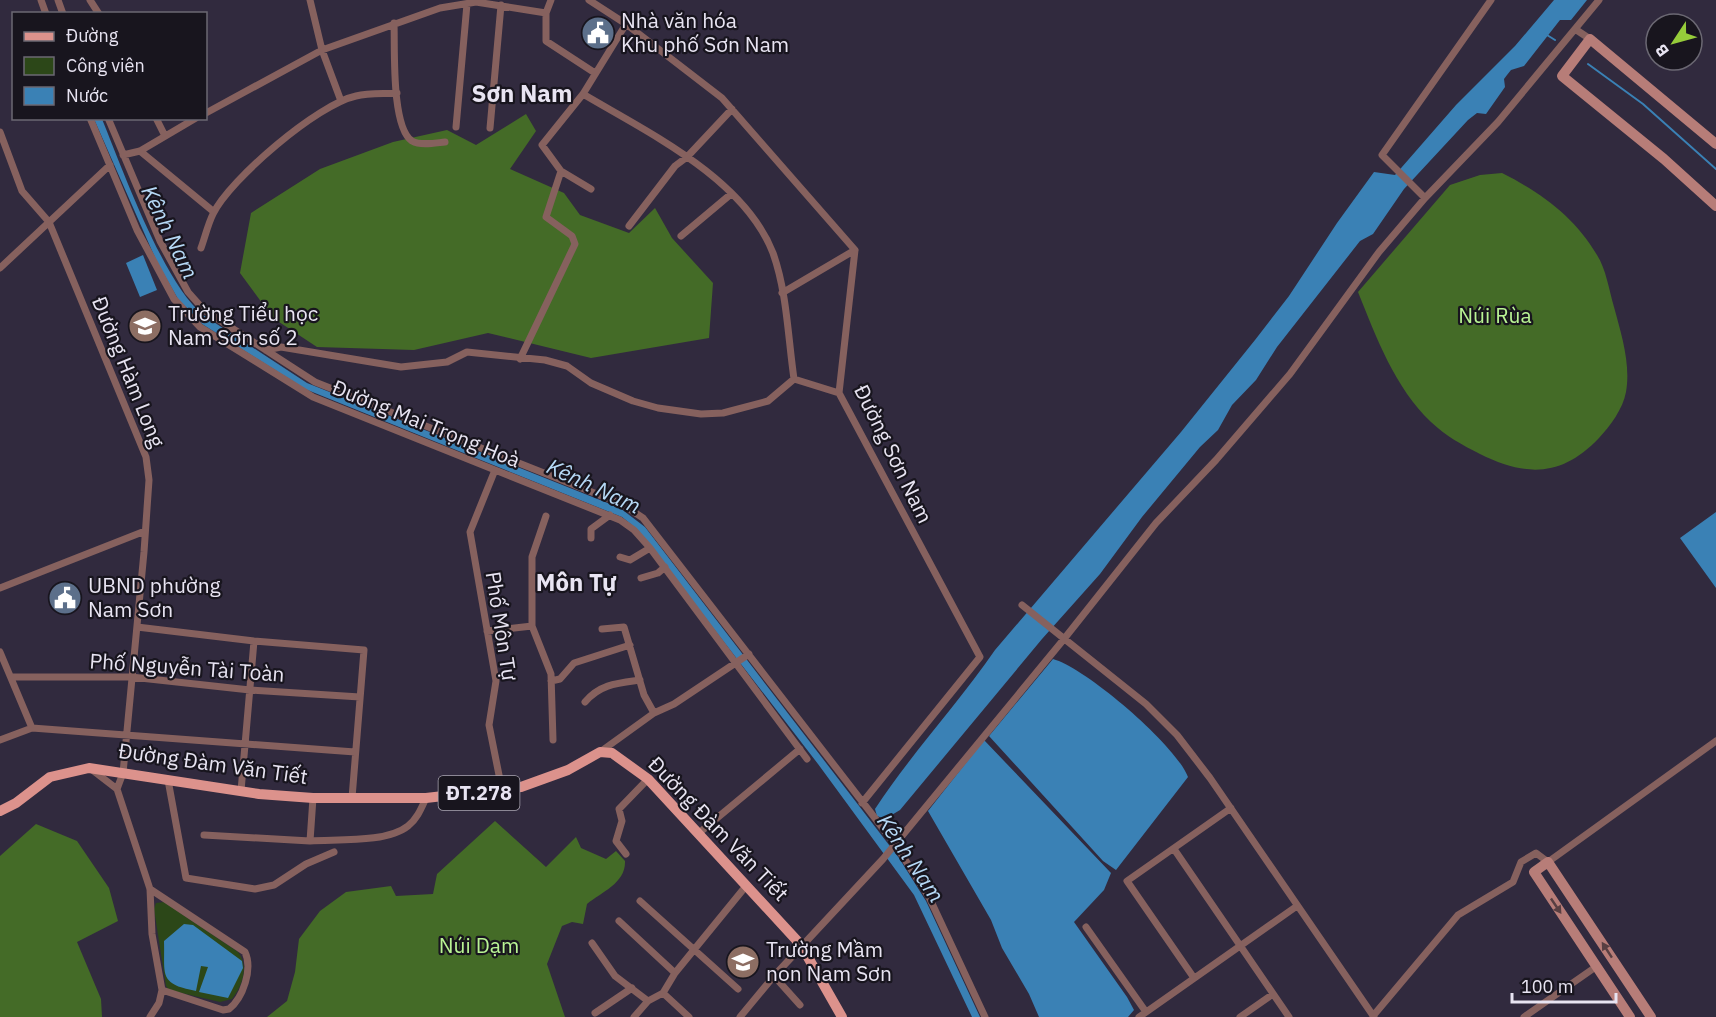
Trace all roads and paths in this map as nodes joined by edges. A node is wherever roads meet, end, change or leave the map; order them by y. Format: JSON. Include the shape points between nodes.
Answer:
{"nodes":[{"id":1,"x":310,"y":0,"type":"edge"},
{"id":2,"x":551,"y":0,"type":"edge"},
{"id":3,"x":589,"y":0,"type":"edge"},
{"id":4,"x":1491,"y":0,"type":"edge"},
{"id":5,"x":1599,"y":0,"type":"edge"},
{"id":6,"x":467,"y":4,"type":"junction"},
{"id":7,"x":501,"y":5,"type":"junction"},
{"id":8,"x":546,"y":14,"type":"junction"},
{"id":9,"x":394,"y":23,"type":"junction"},
{"id":10,"x":626,"y":24,"type":"junction"},
{"id":11,"x":1575,"y":29,"type":"junction"},
{"id":12,"x":1590,"y":39,"type":"junction"},
{"id":13,"x":322,"y":50,"type":"junction"},
{"id":14,"x":595,"y":73,"type":"junction"},
{"id":15,"x":397,"y":93,"type":"junction"},
{"id":16,"x":583,"y":94,"type":"junction"},
{"id":17,"x":341,"y":101,"type":"junction"},
{"id":18,"x":732,"y":109,"type":"junction"},
{"id":19,"x":207,"y":112,"type":"edge"},
{"id":20,"x":91,"y":120,"type":"edge"},
{"id":21,"x":109,"y":120,"type":"edge"},
{"id":22,"x":157,"y":120,"type":"edge"},
{"id":23,"x":193,"y":120,"type":"edge"},
{"id":24,"x":456,"y":127,"type":"dead end"},
{"id":25,"x":490,"y":128,"type":"dead end"},
{"id":26,"x":0,"y":132,"type":"edge"},
{"id":27,"x":165,"y":136,"type":"junction"},
{"id":28,"x":445,"y":142,"type":"dead end"},
{"id":29,"x":1716,"y":144,"type":"edge"},
{"id":30,"x":140,"y":151,"type":"junction"},
{"id":31,"x":123,"y":155,"type":"junction"},
{"id":32,"x":687,"y":157,"type":"junction"},
{"id":33,"x":110,"y":165,"type":"junction"},
{"id":34,"x":561,"y":171,"type":"junction"},
{"id":35,"x":591,"y":189,"type":"dead end"},
{"id":36,"x":731,"y":194,"type":"junction"},
{"id":37,"x":1425,"y":198,"type":"junction"},
{"id":38,"x":1716,"y":206,"type":"edge"},
{"id":39,"x":214,"y":212,"type":"junction"},
{"id":40,"x":49,"y":222,"type":"junction"},
{"id":41,"x":629,"y":226,"type":"dead end"},
{"id":42,"x":681,"y":236,"type":"dead end"},
{"id":43,"x":201,"y":248,"type":"dead end"},
{"id":44,"x":855,"y":250,"type":"junction"},
{"id":45,"x":0,"y":268,"type":"edge"},
{"id":46,"x":782,"y":293,"type":"junction"},
{"id":47,"x":266,"y":350,"type":"junction"},
{"id":48,"x":520,"y":359,"type":"junction"},
{"id":49,"x":794,"y":379,"type":"junction"},
{"id":50,"x":839,"y":393,"type":"junction"},
{"id":51,"x":495,"y":470,"type":"junction"},
{"id":52,"x":610,"y":515,"type":"junction"},
{"id":53,"x":546,"y":516,"type":"dead end"},
{"id":54,"x":145,"y":531,"type":"junction"},
{"id":55,"x":591,"y":538,"type":"dead end"},
{"id":56,"x":650,"y":548,"type":"junction"},
{"id":57,"x":620,"y":557,"type":"dead end"},
{"id":58,"x":665,"y":567,"type":"junction"},
{"id":59,"x":641,"y":578,"type":"dead end"},
{"id":60,"x":0,"y":588,"type":"edge"},
{"id":61,"x":1022,"y":605,"type":"dead end"},
{"id":62,"x":532,"y":626,"type":"junction"},
{"id":63,"x":137,"y":627,"type":"junction"},
{"id":64,"x":602,"y":629,"type":"dead end"},
{"id":65,"x":487,"y":631,"type":"junction"},
{"id":66,"x":1062,"y":638,"type":"junction"},
{"id":67,"x":254,"y":641,"type":"junction"},
{"id":68,"x":630,"y":645,"type":"junction"},
{"id":69,"x":0,"y":652,"type":"edge"},
{"id":70,"x":749,"y":654,"type":"junction"},
{"id":71,"x":737,"y":663,"type":"junction"},
{"id":72,"x":12,"y":676,"type":"junction"},
{"id":73,"x":131,"y":677,"type":"junction"},
{"id":74,"x":640,"y":680,"type":"junction"},
{"id":75,"x":551,"y":681,"type":"junction"},
{"id":76,"x":250,"y":690,"type":"junction"},
{"id":77,"x":360,"y":697,"type":"junction"},
{"id":78,"x":585,"y":702,"type":"dead end"},
{"id":79,"x":654,"y":712,"type":"junction"},
{"id":80,"x":32,"y":728,"type":"junction"},
{"id":81,"x":127,"y":734,"type":"junction"},
{"id":82,"x":0,"y":740,"type":"edge"},
{"id":83,"x":553,"y":740,"type":"dead end"},
{"id":84,"x":1716,"y":741,"type":"edge"},
{"id":85,"x":245,"y":744,"type":"junction"},
{"id":86,"x":800,"y":748,"type":"junction"},
{"id":87,"x":355,"y":752,"type":"junction"},
{"id":88,"x":600,"y":752,"type":"junction"},
{"id":89,"x":807,"y":759,"type":"dead end"},
{"id":90,"x":89,"y":768,"type":"junction"},
{"id":91,"x":123,"y":773,"type":"junction"},
{"id":92,"x":648,"y":779,"type":"junction"},
{"id":93,"x":168,"y":780,"type":"junction"},
{"id":94,"x":117,"y":789,"type":"junction"},
{"id":95,"x":502,"y":790,"type":"junction"},
{"id":96,"x":241,"y":791,"type":"junction"},
{"id":97,"x":313,"y":798,"type":"junction"},
{"id":98,"x":352,"y":798,"type":"junction"},
{"id":99,"x":426,"y":798,"type":"junction"},
{"id":100,"x":862,"y":803,"type":"junction"},
{"id":101,"x":1231,"y":808,"type":"junction"},
{"id":102,"x":0,"y":811,"type":"edge"},
{"id":103,"x":699,"y":833,"type":"junction"},
{"id":104,"x":204,"y":835,"type":"dead end"},
{"id":105,"x":310,"y":841,"type":"junction"},
{"id":106,"x":895,"y":844,"type":"junction"},
{"id":107,"x":1174,"y":849,"type":"junction"},
{"id":108,"x":334,"y":852,"type":"dead end"},
{"id":109,"x":626,"y":854,"type":"dead end"},
{"id":110,"x":1548,"y":862,"type":"junction"},
{"id":111,"x":746,"y":886,"type":"junction"},
{"id":112,"x":150,"y":889,"type":"junction"},
{"id":113,"x":640,"y":901,"type":"dead end"},
{"id":114,"x":1297,"y":906,"type":"junction"},
{"id":115,"x":618,"y":921,"type":"dead end"},
{"id":116,"x":1086,"y":927,"type":"dead end"},
{"id":117,"x":592,"y":943,"type":"dead end"},
{"id":118,"x":801,"y":945,"type":"junction"},
{"id":119,"x":1240,"y":946,"type":"junction"},
{"id":120,"x":694,"y":950,"type":"junction"},
{"id":121,"x":1597,"y":966,"type":"junction"},
{"id":122,"x":675,"y":973,"type":"junction"},
{"id":123,"x":774,"y":976,"type":"junction"},
{"id":124,"x":1194,"y":978,"type":"junction"},
{"id":125,"x":632,"y":988,"type":"junction"},
{"id":126,"x":738,"y":988,"type":"dead end"},
{"id":127,"x":162,"y":990,"type":"junction"},
{"id":128,"x":663,"y":993,"type":"junction"},
{"id":129,"x":1273,"y":994,"type":"junction"},
{"id":130,"x":648,"y":1001,"type":"junction"},
{"id":131,"x":800,"y":1005,"type":"dead end"},
{"id":132,"x":230,"y":1008,"type":"junction"},
{"id":133,"x":1146,"y":1012,"type":"junction"},
{"id":134,"x":595,"y":1013,"type":"dead end"},
{"id":135,"x":150,"y":1017,"type":"edge"},
{"id":136,"x":231,"y":1017,"type":"edge"},
{"id":137,"x":634,"y":1017,"type":"edge"},
{"id":138,"x":689,"y":1017,"type":"edge"},
{"id":139,"x":740,"y":1017,"type":"edge"},
{"id":140,"x":842,"y":1017,"type":"edge"},
{"id":141,"x":985,"y":1017,"type":"edge"},
{"id":142,"x":1139,"y":1017,"type":"edge"},
{"id":143,"x":1240,"y":1017,"type":"edge"},
{"id":144,"x":1290,"y":1017,"type":"edge"},
{"id":145,"x":1373,"y":1017,"type":"edge"},
{"id":146,"x":1524,"y":1017,"type":"edge"},
{"id":147,"x":1630,"y":1017,"type":"edge"},
{"id":148,"x":1651,"y":1017,"type":"edge"}],
"edges":[{"from":1,"to":13,"type":"street"},
{"from":2,"to":8,"type":"street"},
{"from":3,"to":10,"type":"street"},
{"from":4,"to":37,"type":"street","via":[[1382,155]]},
{"from":5,"to":11,"type":"street"},
{"from":6,"to":7,"type":"street"},
{"from":6,"to":9,"type":"street"},
{"from":6,"to":24,"type":"street"},
{"from":7,"to":8,"type":"street"},
{"from":7,"to":25,"type":"street"},
{"from":8,"to":14,"type":"street","via":[[546,41]]},
{"from":9,"to":13,"type":"street"},
{"from":9,"to":15,"type":"street"},
{"from":10,"to":14,"type":"street"},
{"from":10,"to":18,"type":"street"},
{"from":11,"to":12,"type":"street"},
{"from":11,"to":37,"type":"street","via":[[1497,122]]},
{"from":12,"to":29,"type":"street"},
{"from":12,"to":38,"type":"street","via":[[1562,76]]},
{"from":13,"to":17,"type":"street"},
{"from":13,"to":19,"type":"street"},
{"from":14,"to":16,"type":"street"},
{"from":15,"to":17,"type":"street"},
{"from":15,"to":28,"type":"street","via":[[400,121],[408,137],[420,144]]},
{"from":16,"to":32,"type":"street"},
{"from":16,"to":34,"type":"street","via":[[542,145]]},
{"from":17,"to":39,"type":"street","via":[[256,162]]},
{"from":18,"to":32,"type":"street"},
{"from":18,"to":44,"type":"street"},
{"from":20,"to":33,"type":"street","name":"Đường Mai Trọng Hoà"},
{"from":21,"to":31,"type":"street"},
{"from":22,"to":27,"type":"street"},
{"from":23,"to":27,"type":"street"},
{"from":26,"to":40,"type":"street","name":"Đường Hàm Long","via":[[22,191]]},
{"from":27,"to":30,"type":"street"},
{"from":30,"to":31,"type":"street"},
{"from":30,"to":39,"type":"street"},
{"from":31,"to":47,"type":"street","via":[[160,241],[188,292],[204,310]]},
{"from":32,"to":36,"type":"street"},
{"from":32,"to":41,"type":"street","via":[[675,166]]},
{"from":33,"to":40,"type":"street"},
{"from":33,"to":51,"type":"street","name":"Đường Mai Trọng Hoà","via":[[137,230],[169,290],[200,327],[314,397]]},
{"from":34,"to":35,"type":"street"},
{"from":34,"to":48,"type":"street","via":[[546,217],[572,236],[575,244]]},
{"from":36,"to":42,"type":"street"},
{"from":36,"to":46,"type":"street","via":[[764,235]]},
{"from":37,"to":66,"type":"street","via":[[1378,252],[1290,374],[1156,522]]},
{"from":39,"to":43,"type":"street"},
{"from":40,"to":45,"type":"street"},
{"from":40,"to":54,"type":"street","name":"Đường Hàm Long","via":[[146,457],[149,480]]},
{"from":44,"to":46,"type":"street"},
{"from":44,"to":50,"type":"street","name":"Đường Sơn Nam"},
{"from":46,"to":49,"type":"street"},
{"from":47,"to":48,"type":"street","via":[[281,348],[401,367],[447,362],[467,352]]},
{"from":47,"to":70,"type":"street","via":[[328,387],[634,510]]},
{"from":48,"to":49,"type":"street","via":[[561,364],[602,389],[650,406],[701,414],[723,413],[768,401]]},
{"from":49,"to":50,"type":"street"},
{"from":50,"to":100,"type":"street","name":"Đường Sơn Nam","via":[[980,657]]},
{"from":51,"to":52,"type":"street","name":"Đường Mai Trọng Hoà"},
{"from":51,"to":65,"type":"street","name":"Phố Môn Tự","via":[[470,532]]},
{"from":52,"to":55,"type":"street","via":[[591,528]]},
{"from":52,"to":56,"type":"street","name":"Đường Mai Trọng Hoà","via":[[634,530]]},
{"from":53,"to":62,"type":"street","via":[[532,556]]},
{"from":54,"to":60,"type":"street"},
{"from":54,"to":63,"type":"street","name":"Đường Hàm Long"},
{"from":56,"to":57,"type":"street","via":[[630,560]]},
{"from":56,"to":58,"type":"street","name":"Đường Mai Trọng Hoà"},
{"from":58,"to":59,"type":"street"},
{"from":58,"to":71,"type":"street","name":"Đường Mai Trọng Hoà"},
{"from":61,"to":66,"type":"street"},
{"from":62,"to":65,"type":"street"},
{"from":62,"to":75,"type":"street"},
{"from":63,"to":67,"type":"street"},
{"from":63,"to":73,"type":"street","name":"Đường Hàm Long"},
{"from":64,"to":68,"type":"street","via":[[624,627]]},
{"from":65,"to":95,"type":"street","name":"Phố Môn Tự","via":[[496,681],[489,725]]},
{"from":66,"to":101,"type":"street","via":[[1163,720]]},
{"from":66,"to":106,"type":"street"},
{"from":67,"to":76,"type":"street"},
{"from":67,"to":77,"type":"street","via":[[364,650]]},
{"from":68,"to":74,"type":"street"},
{"from":68,"to":75,"type":"street","via":[[574,663],[561,679]]},
{"from":69,"to":72,"type":"street"},
{"from":70,"to":71,"type":"street"},
{"from":70,"to":100,"type":"street"},
{"from":71,"to":79,"type":"street","via":[[674,704]]},
{"from":71,"to":86,"type":"street","name":"Đường Mai Trọng Hoà"},
{"from":72,"to":73,"type":"street","name":"Phố Nguyễn Tài Toàn"},
{"from":72,"to":80,"type":"street"},
{"from":73,"to":76,"type":"street","name":"Phố Nguyễn Tài Toàn"},
{"from":73,"to":81,"type":"street","name":"Đường Hàm Long"},
{"from":74,"to":78,"type":"street","via":[[603,687]]},
{"from":74,"to":79,"type":"street"},
{"from":75,"to":83,"type":"street"},
{"from":76,"to":77,"type":"street","name":"Phố Nguyễn Tài Toàn"},
{"from":76,"to":85,"type":"street"},
{"from":77,"to":87,"type":"street"},
{"from":79,"to":88,"type":"street"},
{"from":80,"to":81,"type":"street"},
{"from":80,"to":82,"type":"street"},
{"from":81,"to":85,"type":"street"},
{"from":81,"to":91,"type":"street","name":"Đường Hàm Long"},
{"from":84,"to":110,"type":"street"},
{"from":85,"to":87,"type":"street"},
{"from":85,"to":96,"type":"street"},
{"from":86,"to":89,"type":"street","name":"Đường Mai Trọng Hoà"},
{"from":86,"to":103,"type":"street"},
{"from":87,"to":98,"type":"street"},
{"from":88,"to":92,"type":"main road","name":"Đường Đàm Văn Tiết","via":[[612,753]]},
{"from":88,"to":95,"type":"main road","name":"Đường Đàm Văn Tiết","number":"ĐT.278","via":[[540,781]]},
{"from":90,"to":91,"type":"main road","name":"Đường Đàm Văn Tiết","number":"ĐT.278"},
{"from":90,"to":94,"type":"street"},
{"from":90,"to":102,"type":"main road","name":"Đường Đàm Văn Tiết","number":"ĐT.278","via":[[50,777]]},
{"from":91,"to":93,"type":"main road","name":"Đường Đàm Văn Tiết","number":"ĐT.278"},
{"from":91,"to":94,"type":"street","name":"Đường Hàm Long"},
{"from":92,"to":103,"type":"main road","name":"Đường Đàm Văn Tiết"},
{"from":92,"to":109,"type":"street","via":[[619,809],[622,821],[616,841]]},
{"from":93,"to":96,"type":"main road","name":"Đường Đàm Văn Tiết","number":"ĐT.278"},
{"from":93,"to":108,"type":"street","via":[[186,878],[255,888],[274,885]]},
{"from":94,"to":112,"type":"street"},
{"from":95,"to":99,"type":"main road","name":"Đường Đàm Văn Tiết","number":"ĐT.278"},
{"from":96,"to":97,"type":"main road","name":"Đường Đàm Văn Tiết","number":"ĐT.278"},
{"from":97,"to":98,"type":"main road","name":"Đường Đàm Văn Tiết","number":"ĐT.278"},
{"from":97,"to":105,"type":"street"},
{"from":98,"to":99,"type":"main road","name":"Đường Đàm Văn Tiết","number":"ĐT.278"},
{"from":99,"to":105,"type":"street","via":[[410,825],[391,835]]},
{"from":100,"to":106,"type":"street"},
{"from":101,"to":107,"type":"street"},
{"from":101,"to":114,"type":"street"},
{"from":103,"to":111,"type":"main road","name":"Đường Đàm Văn Tiết"},
{"from":104,"to":105,"type":"street"},
{"from":106,"to":118,"type":"street"},
{"from":106,"to":141,"type":"street","via":[[932,903]]},
{"from":107,"to":119,"type":"street"},
{"from":107,"to":124,"type":"street","via":[[1127,881]]},
{"from":110,"to":121,"type":"street","one_way":true,"via":[[1534,872]]},
{"from":110,"to":145,"type":"street","via":[[1539,854],[1532,854],[1521,862],[1513,882],[1458,915]]},
{"from":148,"to":110,"type":"street","one_way":true},
{"from":111,"to":118,"type":"main road","name":"Đường Đàm Văn Tiết"},
{"from":111,"to":120,"type":"street"},
{"from":112,"to":127,"type":"street","via":[[152,934]]},
{"from":112,"to":132,"type":"street","via":[[245,952],[249,971]]},
{"from":113,"to":120,"type":"street"},
{"from":114,"to":119,"type":"street"},
{"from":114,"to":145,"type":"street"},
{"from":115,"to":122,"type":"street"},
{"from":116,"to":133,"type":"street"},
{"from":117,"to":125,"type":"street","via":[[615,976]]},
{"from":118,"to":123,"type":"street"},
{"from":118,"to":140,"type":"main road","name":"Đường Đàm Văn Tiết"},
{"from":119,"to":124,"type":"street"},
{"from":119,"to":129,"type":"street"},
{"from":120,"to":122,"type":"street"},
{"from":120,"to":126,"type":"street"},
{"from":121,"to":146,"type":"street"},
{"from":121,"to":147,"type":"street"},
{"from":122,"to":128,"type":"street"},
{"from":123,"to":131,"type":"street"},
{"from":123,"to":139,"type":"street"},
{"from":124,"to":133,"type":"street"},
{"from":125,"to":130,"type":"street"},
{"from":125,"to":134,"type":"street"},
{"from":127,"to":132,"type":"street","via":[[223,1010]]},
{"from":127,"to":135,"type":"street"},
{"from":128,"to":130,"type":"street"},
{"from":128,"to":138,"type":"street"},
{"from":129,"to":143,"type":"street"},
{"from":129,"to":144,"type":"street"},
{"from":130,"to":137,"type":"street"},
{"from":132,"to":136,"type":"street"},
{"from":133,"to":142,"type":"street"}]}
